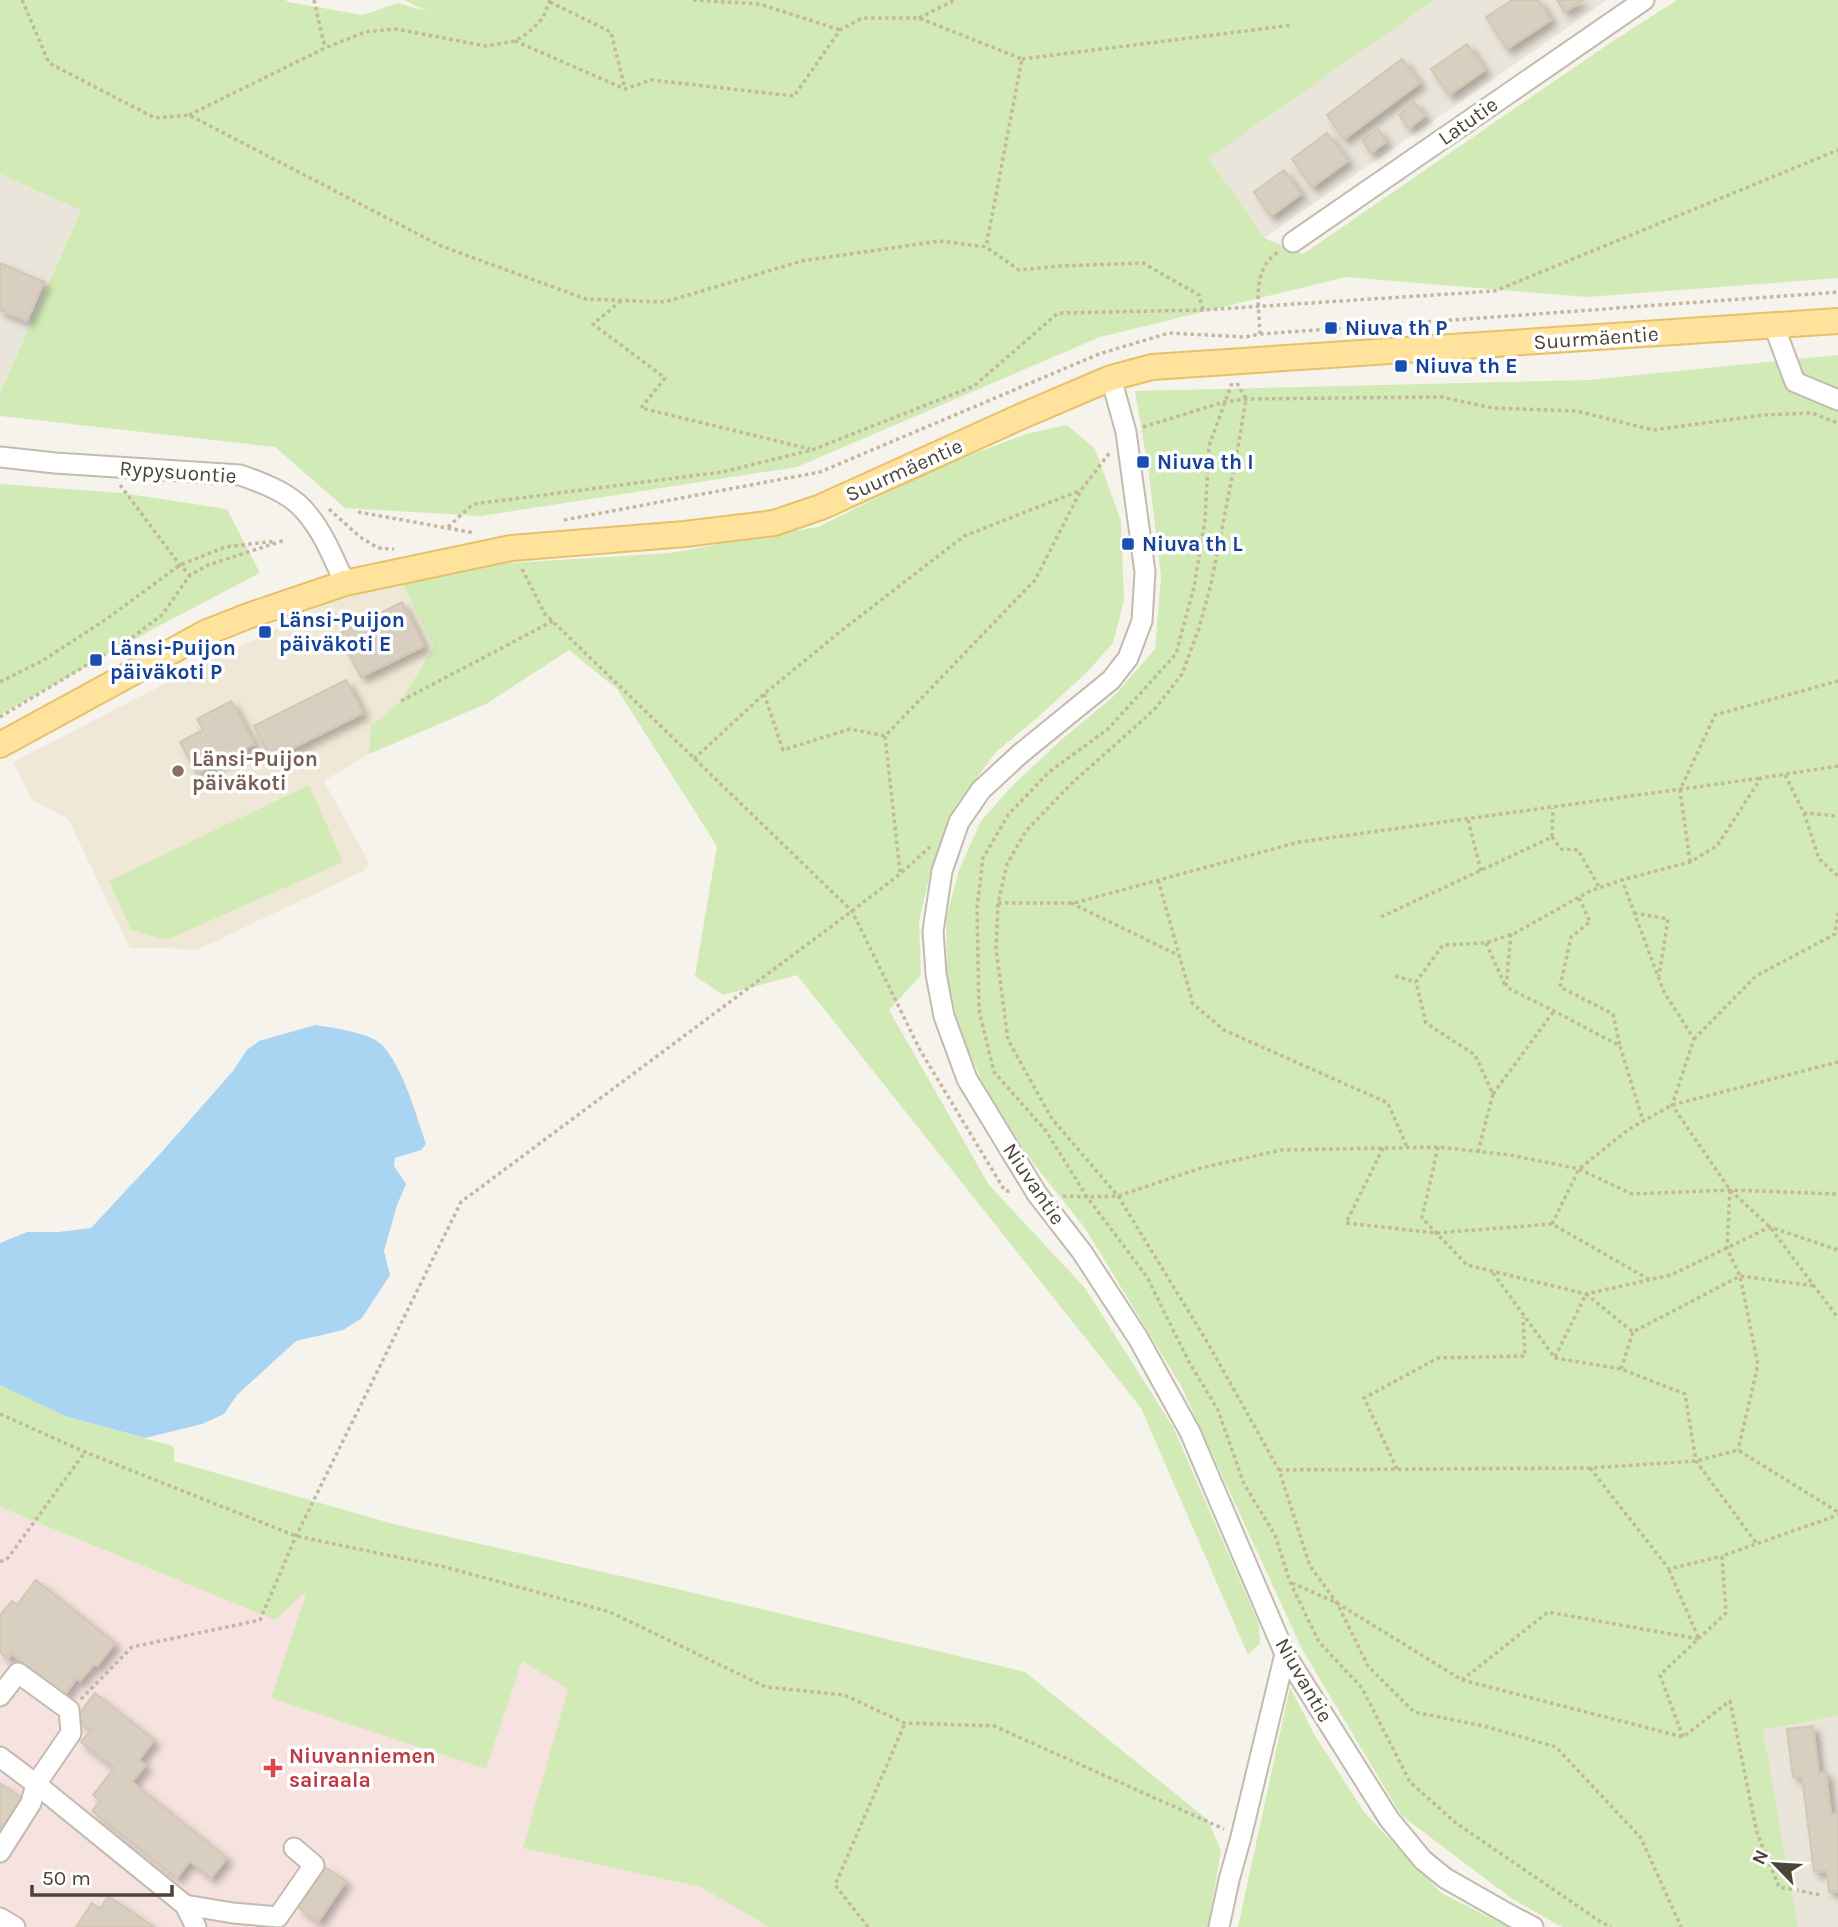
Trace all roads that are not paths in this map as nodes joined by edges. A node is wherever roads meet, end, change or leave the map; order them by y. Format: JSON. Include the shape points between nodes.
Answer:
{"nodes":[{"id":1,"x":1644,"y":0,"type":"edge"},
{"id":2,"x":1293,"y":242,"type":"road end"},
{"id":3,"x":1838,"y":321,"type":"edge"},
{"id":4,"x":1774,"y":326,"type":"junction"},
{"id":5,"x":1111,"y":379,"type":"junction"},
{"id":6,"x":1838,"y":400,"type":"edge"},
{"id":7,"x":0,"y":457,"type":"edge"},
{"id":8,"x":345,"y":583,"type":"junction"},
{"id":9,"x":0,"y":746,"type":"edge"},
{"id":10,"x":1286,"y":1654,"type":"junction"},
{"id":11,"x":0,"y":1696,"type":"edge"},
{"id":12,"x":0,"y":1757,"type":"edge"},
{"id":13,"x":36,"y":1784,"type":"junction"},
{"id":14,"x":294,"y":1848,"type":"dead end"},
{"id":15,"x":0,"y":1852,"type":"edge"},
{"id":16,"x":185,"y":1905,"type":"junction"},
{"id":17,"x":0,"y":1918,"type":"edge"},
{"id":18,"x":15,"y":1927,"type":"edge"},
{"id":19,"x":196,"y":1927,"type":"edge"},
{"id":20,"x":1219,"y":1927,"type":"edge"},
{"id":21,"x":1533,"y":1927,"type":"edge"}],
"edges":[{"from":1,"to":2,"type":"street","name":"Latutie"},
{"from":3,"to":4,"type":"main road","name":"Suurmäentie"},
{"from":4,"to":5,"type":"main road","name":"Suurmäentie","via":[[1152,367]]},
{"from":4,"to":6,"type":"street","via":[[1796,382]]},
{"from":5,"to":8,"type":"main road","name":"Suurmäentie","via":[[821,507],[774,523],[511,548]]},
{"from":5,"to":10,"type":"street","name":"Niuvantie","via":[[1126,432],[1145,572],[1142,621],[1128,658],[1111,680],[981,790],[959,822],[942,871],[933,932],[936,974],[944,1016],[967,1079],[1037,1194],[1082,1252],[1138,1338],[1190,1432]]},
{"from":7,"to":8,"type":"street","name":"Rypysuontie","via":[[240,475],[298,503],[317,526]]},
{"from":8,"to":9,"type":"main road","name":"Suurmäentie","via":[[205,633]]},
{"from":10,"to":20,"type":"street"},
{"from":10,"to":21,"type":"street","name":"Niuvantie","via":[[1389,1819],[1423,1860],[1445,1878]]},
{"from":11,"to":13,"type":"street","via":[[18,1672],[69,1710],[71,1733]]},
{"from":12,"to":13,"type":"street"},
{"from":13,"to":15,"type":"street","via":[[31,1803]]},
{"from":13,"to":16,"type":"street"},
{"from":14,"to":16,"type":"street","via":[[314,1865],[278,1917]]},
{"from":16,"to":19,"type":"street"},
{"from":17,"to":18,"type":"street"}]}
